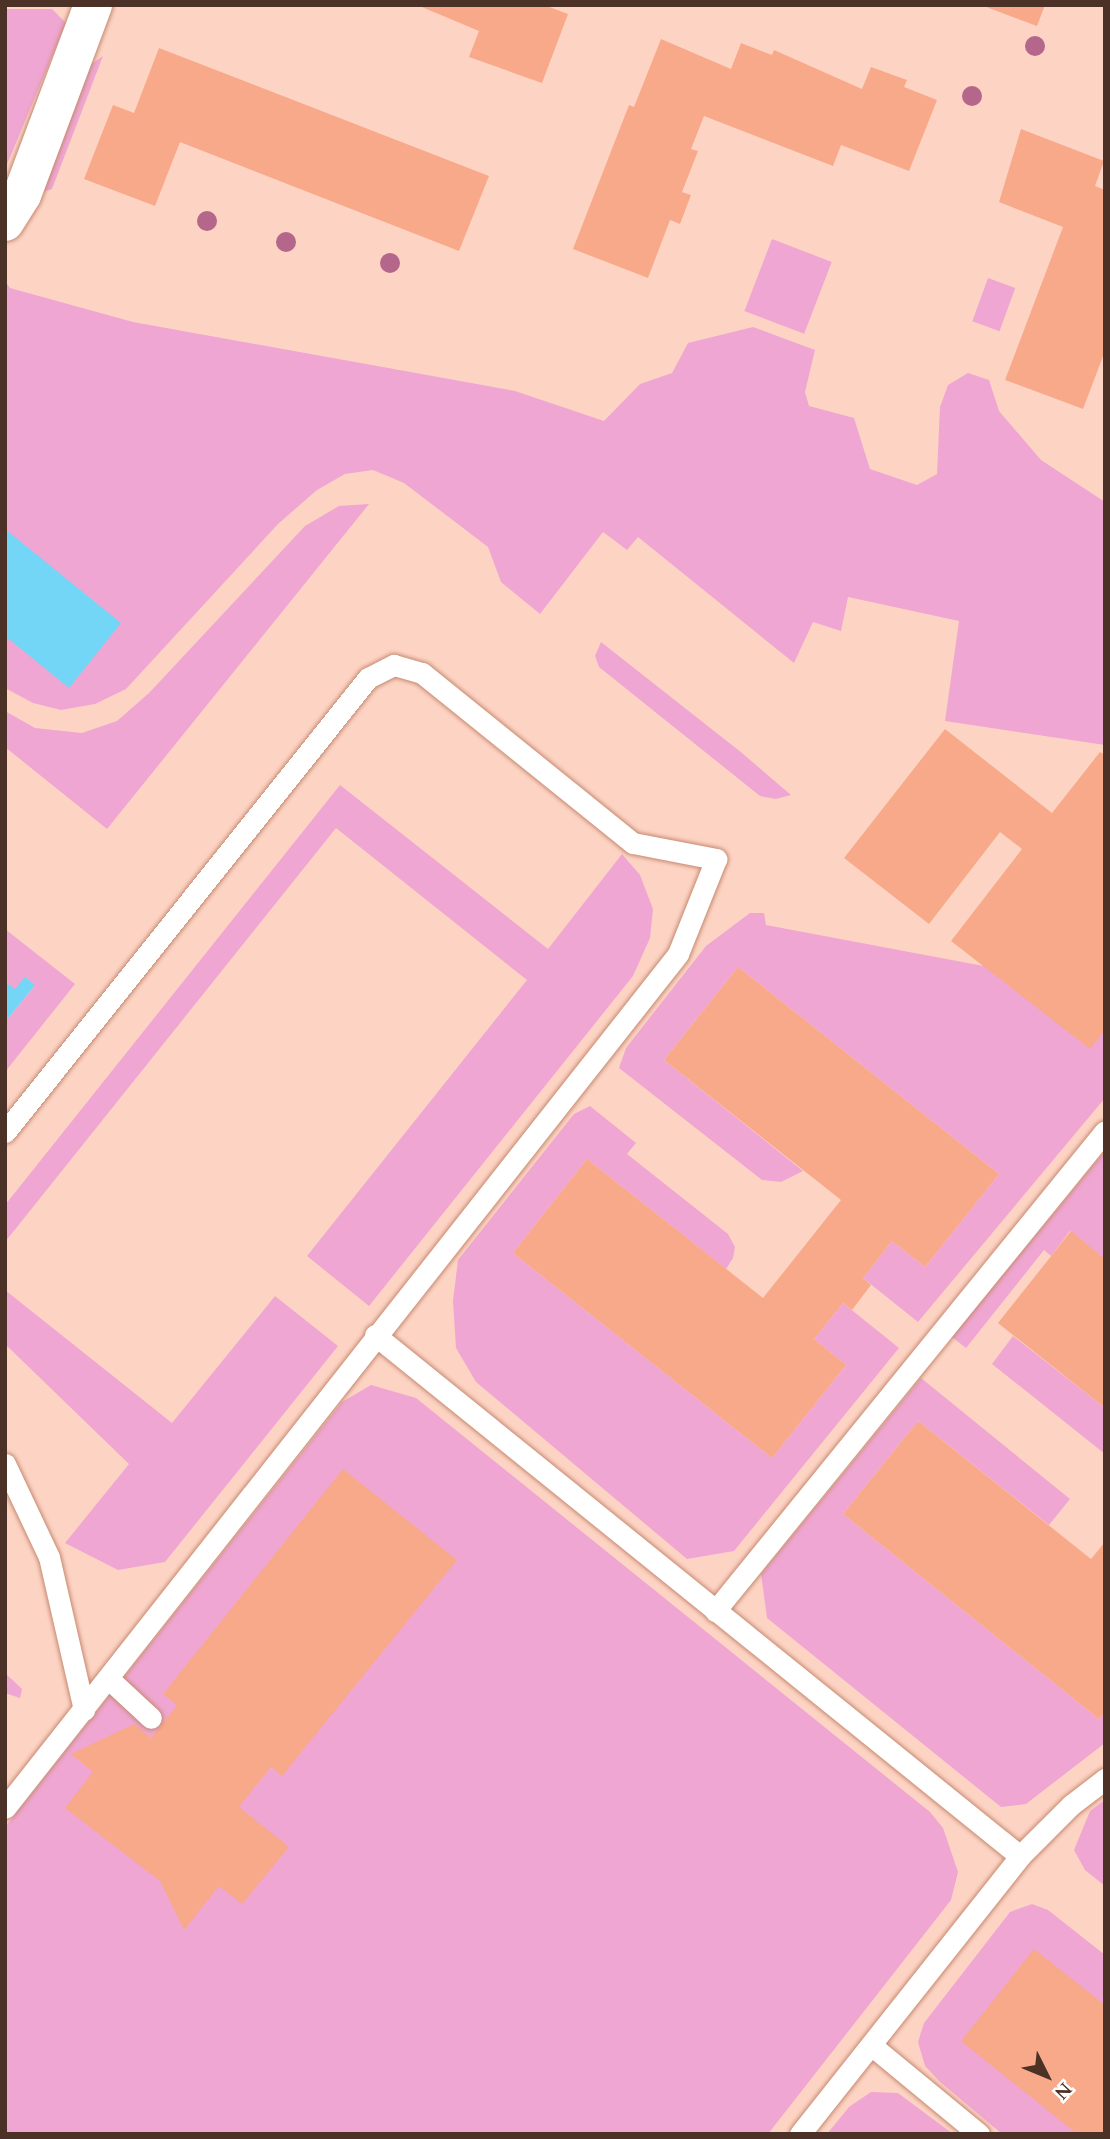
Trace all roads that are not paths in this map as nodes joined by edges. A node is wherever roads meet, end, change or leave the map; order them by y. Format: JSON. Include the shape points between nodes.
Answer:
{"nodes":[{"id":1,"x":93,"y":5,"type":"edge"},
{"id":2,"x":5,"y":222,"type":"edge"},
{"id":3,"x":1105,"y":1131,"type":"edge"},
{"id":4,"x":5,"y":1132,"type":"edge"},
{"id":5,"x":374,"y":1335,"type":"junction"},
{"id":6,"x":5,"y":1464,"type":"edge"},
{"id":7,"x":715,"y":1611,"type":"junction"},
{"id":8,"x":109,"y":1679,"type":"junction"},
{"id":9,"x":84,"y":1710,"type":"junction"},
{"id":10,"x":151,"y":1718,"type":"dead end"},
{"id":11,"x":1105,"y":1779,"type":"edge"},
{"id":12,"x":5,"y":1808,"type":"edge"},
{"id":13,"x":1020,"y":1856,"type":"junction"},
{"id":14,"x":871,"y":2045,"type":"junction"},
{"id":15,"x":800,"y":2134,"type":"edge"},
{"id":16,"x":979,"y":2134,"type":"edge"}],
"edges":[{"from":1,"to":2,"type":"street","via":[[22,195]]},
{"from":3,"to":7,"type":"lane"},
{"from":4,"to":5,"type":"lane","via":[[368,678],[394,665],[422,673],[633,842],[716,859],[678,954]]},
{"from":5,"to":7,"type":"lane"},
{"from":5,"to":8,"type":"lane"},
{"from":6,"to":9,"type":"lane","via":[[49,1557]]},
{"from":7,"to":13,"type":"lane"},
{"from":8,"to":9,"type":"lane"},
{"from":8,"to":10,"type":"lane"},
{"from":9,"to":12,"type":"lane"},
{"from":11,"to":13,"type":"lane","via":[[1071,1805]]},
{"from":13,"to":14,"type":"lane"},
{"from":14,"to":15,"type":"lane"},
{"from":14,"to":16,"type":"lane"}]}
